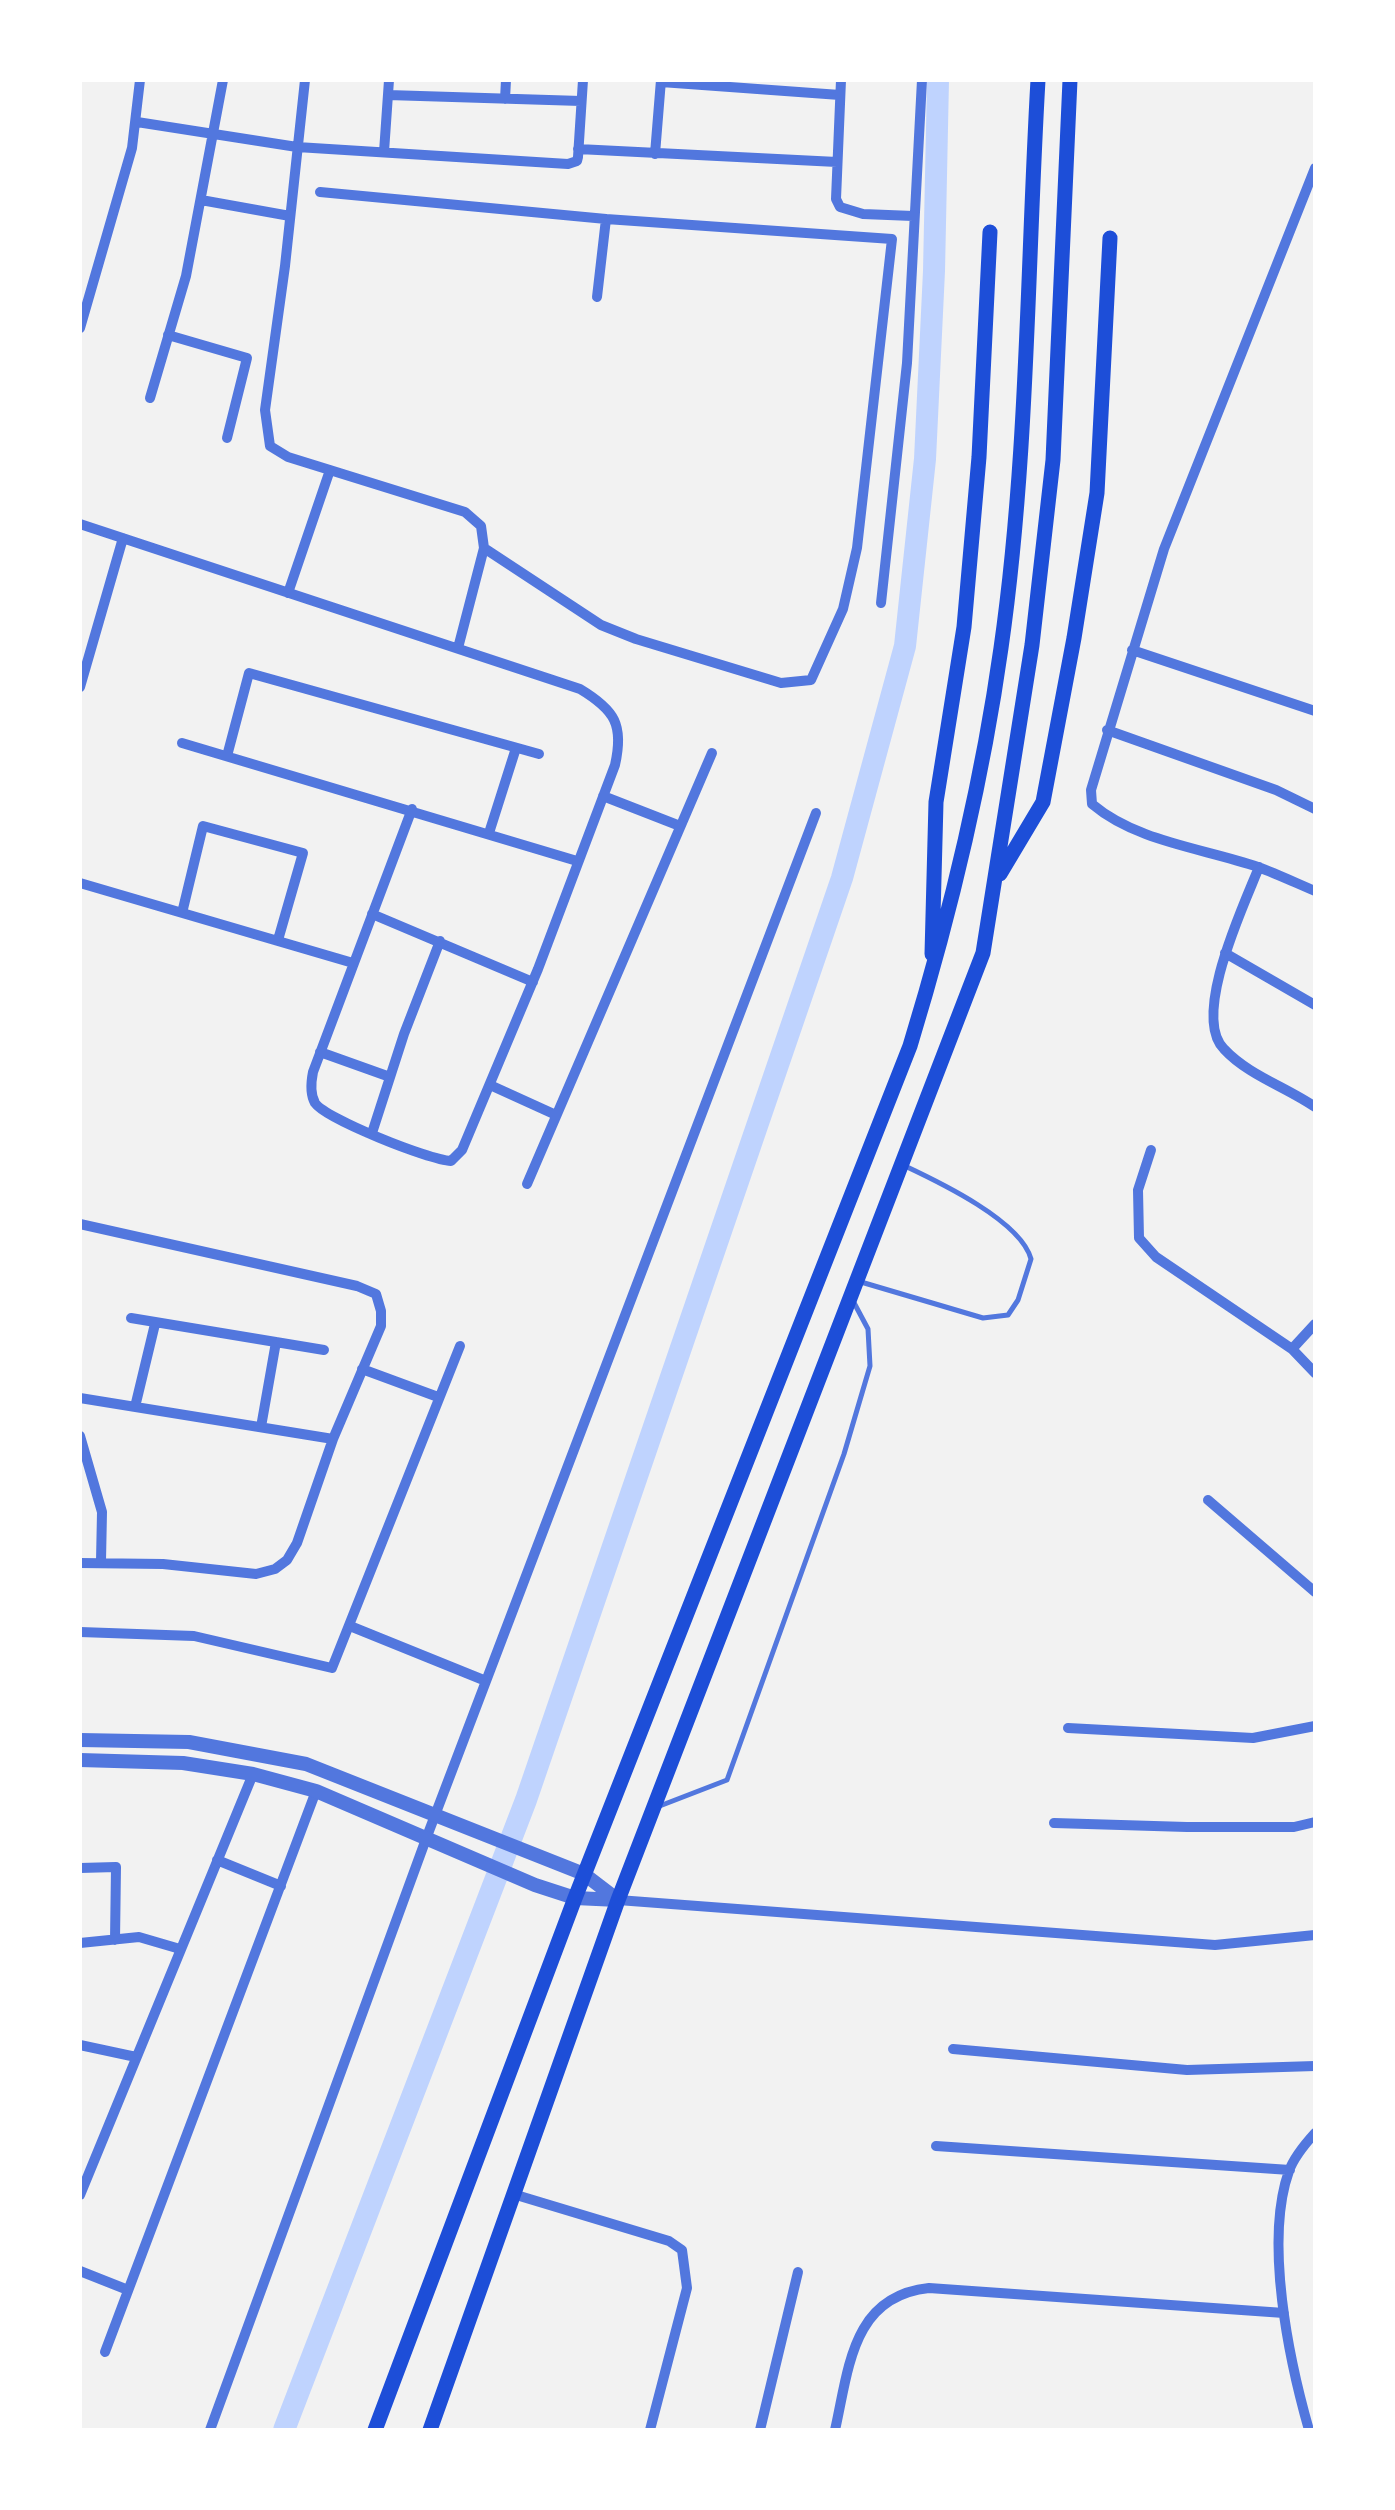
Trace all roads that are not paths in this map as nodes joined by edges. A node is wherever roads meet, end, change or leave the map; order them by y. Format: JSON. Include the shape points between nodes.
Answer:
{"nodes":[{"id":1,"x":140,"y":80,"type":"edge"},
{"id":2,"x":223,"y":80,"type":"edge"},
{"id":3,"x":304,"y":80,"type":"edge"},
{"id":4,"x":388,"y":80,"type":"edge"},
{"id":5,"x":506,"y":80,"type":"edge"},
{"id":6,"x":583,"y":80,"type":"edge"},
{"id":7,"x":841,"y":80,"type":"edge"},
{"id":8,"x":922,"y":80,"type":"edge"},
{"id":9,"x":1038,"y":80,"type":"edge"},
{"id":10,"x":1070,"y":80,"type":"edge"},
{"id":11,"x":661,"y":81,"type":"edge"},
{"id":12,"x":840,"y":94,"type":"junction"},
{"id":13,"x":388,"y":95,"type":"junction"},
{"id":14,"x":505,"y":99,"type":"junction"},
{"id":15,"x":582,"y":101,"type":"junction"},
{"id":16,"x":137,"y":122,"type":"junction"},
{"id":17,"x":215,"y":133,"type":"junction"},
{"id":18,"x":296,"y":146,"type":"junction"},
{"id":19,"x":578,"y":149,"type":"junction"},
{"id":20,"x":384,"y":152,"type":"junction"},
{"id":21,"x":654,"y":154,"type":"junction"},
{"id":22,"x":837,"y":162,"type":"junction"},
{"id":23,"x":1315,"y":168,"type":"edge"},
{"id":24,"x":320,"y":192,"type":"dead end"},
{"id":25,"x":202,"y":200,"type":"junction"},
{"id":26,"x":290,"y":216,"type":"junction"},
{"id":27,"x":913,"y":216,"type":"junction"},
{"id":28,"x":606,"y":219,"type":"junction"},
{"id":29,"x":990,"y":232,"type":"dead end"},
{"id":30,"x":1110,"y":238,"type":"dead end"},
{"id":31,"x":597,"y":297,"type":"dead end"},
{"id":32,"x":80,"y":328,"type":"edge"},
{"id":33,"x":168,"y":335,"type":"junction"},
{"id":34,"x":150,"y":398,"type":"dead end"},
{"id":35,"x":227,"y":438,"type":"dead end"},
{"id":36,"x":330,"y":470,"type":"junction"},
{"id":37,"x":80,"y":524,"type":"edge"},
{"id":38,"x":122,"y":538,"type":"junction"},
{"id":39,"x":484,"y":548,"type":"junction"},
{"id":40,"x":288,"y":593,"type":"junction"},
{"id":41,"x":881,"y":603,"type":"dead end"},
{"id":42,"x":458,"y":648,"type":"junction"},
{"id":43,"x":1132,"y":650,"type":"junction"},
{"id":44,"x":80,"y":686,"type":"edge"},
{"id":45,"x":1315,"y":711,"type":"edge"},
{"id":46,"x":1107,"y":730,"type":"junction"},
{"id":47,"x":182,"y":742,"type":"dead end"},
{"id":48,"x":516,"y":748,"type":"junction"},
{"id":49,"x":712,"y":753,"type":"dead end"},
{"id":50,"x":539,"y":754,"type":"dead end"},
{"id":51,"x":227,"y":756,"type":"junction"},
{"id":52,"x":603,"y":796,"type":"junction"},
{"id":53,"x":412,"y":809,"type":"junction"},
{"id":54,"x":1315,"y":809,"type":"edge"},
{"id":55,"x":816,"y":813,"type":"dead end"},
{"id":56,"x":680,"y":826,"type":"junction"},
{"id":57,"x":489,"y":833,"type":"junction"},
{"id":58,"x":577,"y":860,"type":"junction"},
{"id":59,"x":1259,"y":867,"type":"junction"},
{"id":60,"x":996,"y":882,"type":"junction"},
{"id":61,"x":80,"y":883,"type":"edge"},
{"id":62,"x":1315,"y":891,"type":"edge"},
{"id":63,"x":182,"y":912,"type":"junction"},
{"id":64,"x":372,"y":914,"type":"junction"},
{"id":65,"x":278,"y":940,"type":"junction"},
{"id":66,"x":440,"y":941,"type":"junction"},
{"id":67,"x":1225,"y":954,"type":"junction"},
{"id":68,"x":353,"y":963,"type":"junction"},
{"id":69,"x":932,"y":973,"type":"junction"},
{"id":70,"x":533,"y":982,"type":"junction"},
{"id":71,"x":1315,"y":1005,"type":"edge"},
{"id":72,"x":320,"y":1052,"type":"junction"},
{"id":73,"x":390,"y":1077,"type":"junction"},
{"id":74,"x":490,"y":1085,"type":"junction"},
{"id":75,"x":1315,"y":1106,"type":"edge"},
{"id":76,"x":556,"y":1115,"type":"junction"},
{"id":77,"x":372,"y":1133,"type":"junction"},
{"id":78,"x":1151,"y":1150,"type":"dead end"},
{"id":79,"x":902,"y":1164,"type":"junction"},
{"id":80,"x":527,"y":1184,"type":"dead end"},
{"id":81,"x":80,"y":1224,"type":"edge"},
{"id":82,"x":858,"y":1281,"type":"junction"},
{"id":83,"x":851,"y":1297,"type":"junction"},
{"id":84,"x":131,"y":1318,"type":"dead end"},
{"id":85,"x":155,"y":1324,"type":"junction"},
{"id":86,"x":1315,"y":1324,"type":"edge"},
{"id":87,"x":276,"y":1342,"type":"junction"},
{"id":88,"x":460,"y":1346,"type":"dead end"},
{"id":89,"x":1292,"y":1349,"type":"junction"},
{"id":90,"x":324,"y":1350,"type":"dead end"},
{"id":91,"x":362,"y":1369,"type":"junction"},
{"id":92,"x":1315,"y":1373,"type":"edge"},
{"id":93,"x":438,"y":1396,"type":"junction"},
{"id":94,"x":80,"y":1398,"type":"edge"},
{"id":95,"x":136,"y":1407,"type":"junction"},
{"id":96,"x":261,"y":1428,"type":"junction"},
{"id":97,"x":80,"y":1436,"type":"edge"},
{"id":98,"x":333,"y":1439,"type":"junction"},
{"id":99,"x":84,"y":1457,"type":"edge"},
{"id":100,"x":1208,"y":1500,"type":"dead end"},
{"id":101,"x":102,"y":1561,"type":"junction"},
{"id":102,"x":80,"y":1563,"type":"edge"},
{"id":103,"x":1315,"y":1592,"type":"edge"},
{"id":104,"x":350,"y":1626,"type":"junction"},
{"id":105,"x":80,"y":1632,"type":"edge"},
{"id":106,"x":486,"y":1682,"type":"junction"},
{"id":107,"x":1315,"y":1726,"type":"edge"},
{"id":108,"x":1068,"y":1728,"type":"dead end"},
{"id":109,"x":80,"y":1740,"type":"edge"},
{"id":110,"x":80,"y":1760,"type":"edge"},
{"id":111,"x":253,"y":1774,"type":"junction"},
{"id":112,"x":316,"y":1790,"type":"junction"},
{"id":113,"x":654,"y":1808,"type":"junction"},
{"id":114,"x":435,"y":1816,"type":"junction"},
{"id":115,"x":1315,"y":1822,"type":"edge"},
{"id":116,"x":1054,"y":1823,"type":"dead end"},
{"id":117,"x":426,"y":1839,"type":"junction"},
{"id":118,"x":218,"y":1860,"type":"junction"},
{"id":119,"x":80,"y":1868,"type":"edge"},
{"id":120,"x":584,"y":1874,"type":"junction"},
{"id":121,"x":281,"y":1886,"type":"junction"},
{"id":122,"x":574,"y":1898,"type":"junction"},
{"id":123,"x":618,"y":1900,"type":"junction"},
{"id":124,"x":1315,"y":1935,"type":"edge"},
{"id":125,"x":115,"y":1940,"type":"junction"},
{"id":126,"x":80,"y":1944,"type":"edge"},
{"id":127,"x":180,"y":1949,"type":"junction"},
{"id":128,"x":80,"y":2045,"type":"edge"},
{"id":129,"x":954,"y":2049,"type":"dead end"},
{"id":130,"x":136,"y":2057,"type":"junction"},
{"id":131,"x":1315,"y":2066,"type":"edge"},
{"id":132,"x":1315,"y":2133,"type":"edge"},
{"id":133,"x":936,"y":2146,"type":"dead end"},
{"id":134,"x":1290,"y":2170,"type":"junction"},
{"id":135,"x":513,"y":2194,"type":"junction"},
{"id":136,"x":80,"y":2195,"type":"edge"},
{"id":137,"x":80,"y":2272,"type":"edge"},
{"id":138,"x":798,"y":2272,"type":"dead end"},
{"id":139,"x":128,"y":2290,"type":"junction"},
{"id":140,"x":1284,"y":2313,"type":"junction"},
{"id":141,"x":104,"y":2352,"type":"dead end"},
{"id":142,"x":210,"y":2430,"type":"edge"},
{"id":143,"x":375,"y":2430,"type":"edge"},
{"id":144,"x":430,"y":2430,"type":"edge"},
{"id":145,"x":650,"y":2430,"type":"edge"},
{"id":146,"x":760,"y":2430,"type":"edge"},
{"id":147,"x":835,"y":2430,"type":"edge"},
{"id":148,"x":1309,"y":2430,"type":"edge"}],
"edges":[{"from":1,"to":16,"type":"street"},
{"from":2,"to":17,"type":"street"},
{"from":3,"to":18,"type":"street"},
{"from":4,"to":13,"type":"street"},
{"from":5,"to":14,"type":"street"},
{"from":6,"to":15,"type":"street"},
{"from":7,"to":12,"type":"street"},
{"from":8,"to":27,"type":"street"},
{"from":9,"to":69,"type":"main road","via":[[1020,457],[1002,646],[977,787]]},
{"from":10,"to":60,"type":"main road","via":[[1053,460]]},
{"from":11,"to":12,"type":"street"},
{"from":11,"to":21,"type":"street"},
{"from":12,"to":22,"type":"street"},
{"from":13,"to":14,"type":"street"},
{"from":13,"to":20,"type":"street"},
{"from":14,"to":15,"type":"street"},
{"from":15,"to":19,"type":"street"},
{"from":16,"to":17,"type":"street"},
{"from":16,"to":32,"type":"street"},
{"from":17,"to":18,"type":"street"},
{"from":17,"to":25,"type":"street"},
{"from":18,"to":20,"type":"street"},
{"from":18,"to":26,"type":"street"},
{"from":19,"to":20,"type":"street","via":[[576,162],[568,164]]},
{"from":19,"to":21,"type":"street"},
{"from":21,"to":22,"type":"street"},
{"from":22,"to":27,"type":"street","via":[[840,207]]},
{"from":23,"to":43,"type":"street","via":[[1164,548]]},
{"from":24,"to":28,"type":"street"},
{"from":25,"to":26,"type":"street"},
{"from":25,"to":33,"type":"street"},
{"from":26,"to":36,"type":"street","via":[[266,432],[270,446],[288,457]]},
{"from":27,"to":41,"type":"street","via":[[907,363]]},
{"from":28,"to":31,"type":"street"},
{"from":28,"to":39,"type":"street","via":[[892,239],[857,548],[843,609],[811,680],[781,683],[601,625]]},
{"from":29,"to":69,"type":"main road","via":[[964,628],[936,802]]},
{"from":30,"to":60,"type":"main road","via":[[1096,494],[1074,638],[1043,802]]},
{"from":33,"to":34,"type":"street"},
{"from":33,"to":35,"type":"street","via":[[247,358]]},
{"from":36,"to":39,"type":"street","via":[[465,512],[480,526]]},
{"from":36,"to":40,"type":"street"},
{"from":37,"to":38,"type":"street"},
{"from":38,"to":40,"type":"street"},
{"from":38,"to":44,"type":"street"},
{"from":39,"to":42,"type":"street"},
{"from":40,"to":42,"type":"street"},
{"from":42,"to":52,"type":"street","via":[[601,701],[617,723],[619,747]]},
{"from":43,"to":45,"type":"street"},
{"from":43,"to":46,"type":"street"},
{"from":46,"to":54,"type":"street"},
{"from":46,"to":59,"type":"street","via":[[1092,804],[1134,830]]},
{"from":47,"to":51,"type":"street"},
{"from":48,"to":50,"type":"street"},
{"from":48,"to":51,"type":"street","via":[[249,673]]},
{"from":48,"to":57,"type":"street"},
{"from":49,"to":56,"type":"street"},
{"from":51,"to":53,"type":"street"},
{"from":52,"to":56,"type":"street"},
{"from":52,"to":58,"type":"street"},
{"from":53,"to":57,"type":"street"},
{"from":53,"to":64,"type":"street"},
{"from":55,"to":106,"type":"street"},
{"from":56,"to":76,"type":"street"},
{"from":57,"to":58,"type":"street"},
{"from":58,"to":70,"type":"street"},
{"from":59,"to":62,"type":"street"},
{"from":59,"to":67,"type":"street"},
{"from":60,"to":79,"type":"main road","via":[[984,953]]},
{"from":61,"to":63,"type":"street"},
{"from":63,"to":65,"type":"street"},
{"from":63,"to":65,"type":"street","via":[[203,826],[303,853]]},
{"from":64,"to":66,"type":"street"},
{"from":64,"to":68,"type":"street"},
{"from":65,"to":68,"type":"street"},
{"from":66,"to":70,"type":"street"},
{"from":66,"to":73,"type":"street"},
{"from":67,"to":71,"type":"street"},
{"from":67,"to":75,"type":"street","via":[[1213,1030],[1221,1047]]},
{"from":68,"to":72,"type":"street"},
{"from":69,"to":120,"type":"main road","via":[[910,1046]]},
{"from":70,"to":74,"type":"street"},
{"from":72,"to":73,"type":"street"},
{"from":72,"to":77,"type":"street","via":[[311,1082],[314,1102]]},
{"from":73,"to":77,"type":"street"},
{"from":74,"to":76,"type":"street"},
{"from":74,"to":77,"type":"street","via":[[451,1161]]},
{"from":76,"to":80,"type":"street"},
{"from":78,"to":89,"type":"street","via":[[1138,1190],[1139,1238],[1156,1257]]},
{"from":79,"to":82,"type":"main road"},
{"from":79,"to":82,"type":"lane","via":[[1017,1237],[1031,1259],[1018,1300],[1008,1316],[983,1318]]},
{"from":81,"to":91,"type":"street","via":[[376,1294],[380,1326]]},
{"from":82,"to":83,"type":"main road"},
{"from":83,"to":113,"type":"main road"},
{"from":83,"to":113,"type":"lane","via":[[868,1330],[870,1366],[727,1780]]},
{"from":84,"to":85,"type":"street"},
{"from":85,"to":87,"type":"street"},
{"from":85,"to":95,"type":"street"},
{"from":86,"to":89,"type":"street"},
{"from":87,"to":90,"type":"street"},
{"from":87,"to":96,"type":"street"},
{"from":88,"to":93,"type":"street"},
{"from":89,"to":92,"type":"street"},
{"from":91,"to":93,"type":"street"},
{"from":91,"to":98,"type":"street"},
{"from":93,"to":104,"type":"street"},
{"from":94,"to":95,"type":"street"},
{"from":95,"to":96,"type":"street"},
{"from":96,"to":98,"type":"street"},
{"from":97,"to":99,"type":"street"},
{"from":98,"to":101,"type":"street","via":[[297,1543],[274,1569],[256,1574]]},
{"from":99,"to":101,"type":"street","via":[[102,1512]]},
{"from":100,"to":103,"type":"street"},
{"from":101,"to":102,"type":"street"},
{"from":104,"to":105,"type":"street","via":[[332,1668],[194,1636]]},
{"from":104,"to":106,"type":"street"},
{"from":106,"to":114,"type":"street"},
{"from":107,"to":108,"type":"street","via":[[1253,1738]]},
{"from":109,"to":114,"type":"street","via":[[189,1742],[260,1753],[334,1773]]},
{"from":110,"to":111,"type":"street","via":[[182,1763]]},
{"from":111,"to":112,"type":"street"},
{"from":111,"to":118,"type":"street"},
{"from":112,"to":117,"type":"street"},
{"from":112,"to":121,"type":"street"},
{"from":113,"to":123,"type":"main road"},
{"from":114,"to":117,"type":"street"},
{"from":114,"to":120,"type":"street"},
{"from":115,"to":116,"type":"street"},
{"from":117,"to":122,"type":"street"},
{"from":117,"to":142,"type":"street"},
{"from":118,"to":121,"type":"street"},
{"from":118,"to":127,"type":"street"},
{"from":119,"to":125,"type":"street","via":[[116,1866]]},
{"from":120,"to":122,"type":"main road"},
{"from":120,"to":123,"type":"street"},
{"from":121,"to":139,"type":"street"},
{"from":122,"to":123,"type":"street"},
{"from":122,"to":143,"type":"main road"},
{"from":123,"to":124,"type":"street","via":[[1216,1945]]},
{"from":123,"to":135,"type":"main road"},
{"from":125,"to":126,"type":"street"},
{"from":125,"to":127,"type":"street","via":[[139,1937]]},
{"from":127,"to":130,"type":"street"},
{"from":128,"to":130,"type":"street"},
{"from":129,"to":131,"type":"street","via":[[1187,2070]]},
{"from":130,"to":136,"type":"street"},
{"from":132,"to":134,"type":"street"},
{"from":133,"to":134,"type":"street"},
{"from":134,"to":140,"type":"street","via":[[1280,2233]]},
{"from":135,"to":144,"type":"main road"},
{"from":135,"to":145,"type":"street","via":[[682,2250],[687,2288]]},
{"from":137,"to":139,"type":"street"},
{"from":138,"to":146,"type":"street"},
{"from":139,"to":141,"type":"street"},
{"from":140,"to":147,"type":"street","via":[[906,2290],[882,2304],[855,2344]]},
{"from":140,"to":148,"type":"street"}]}
